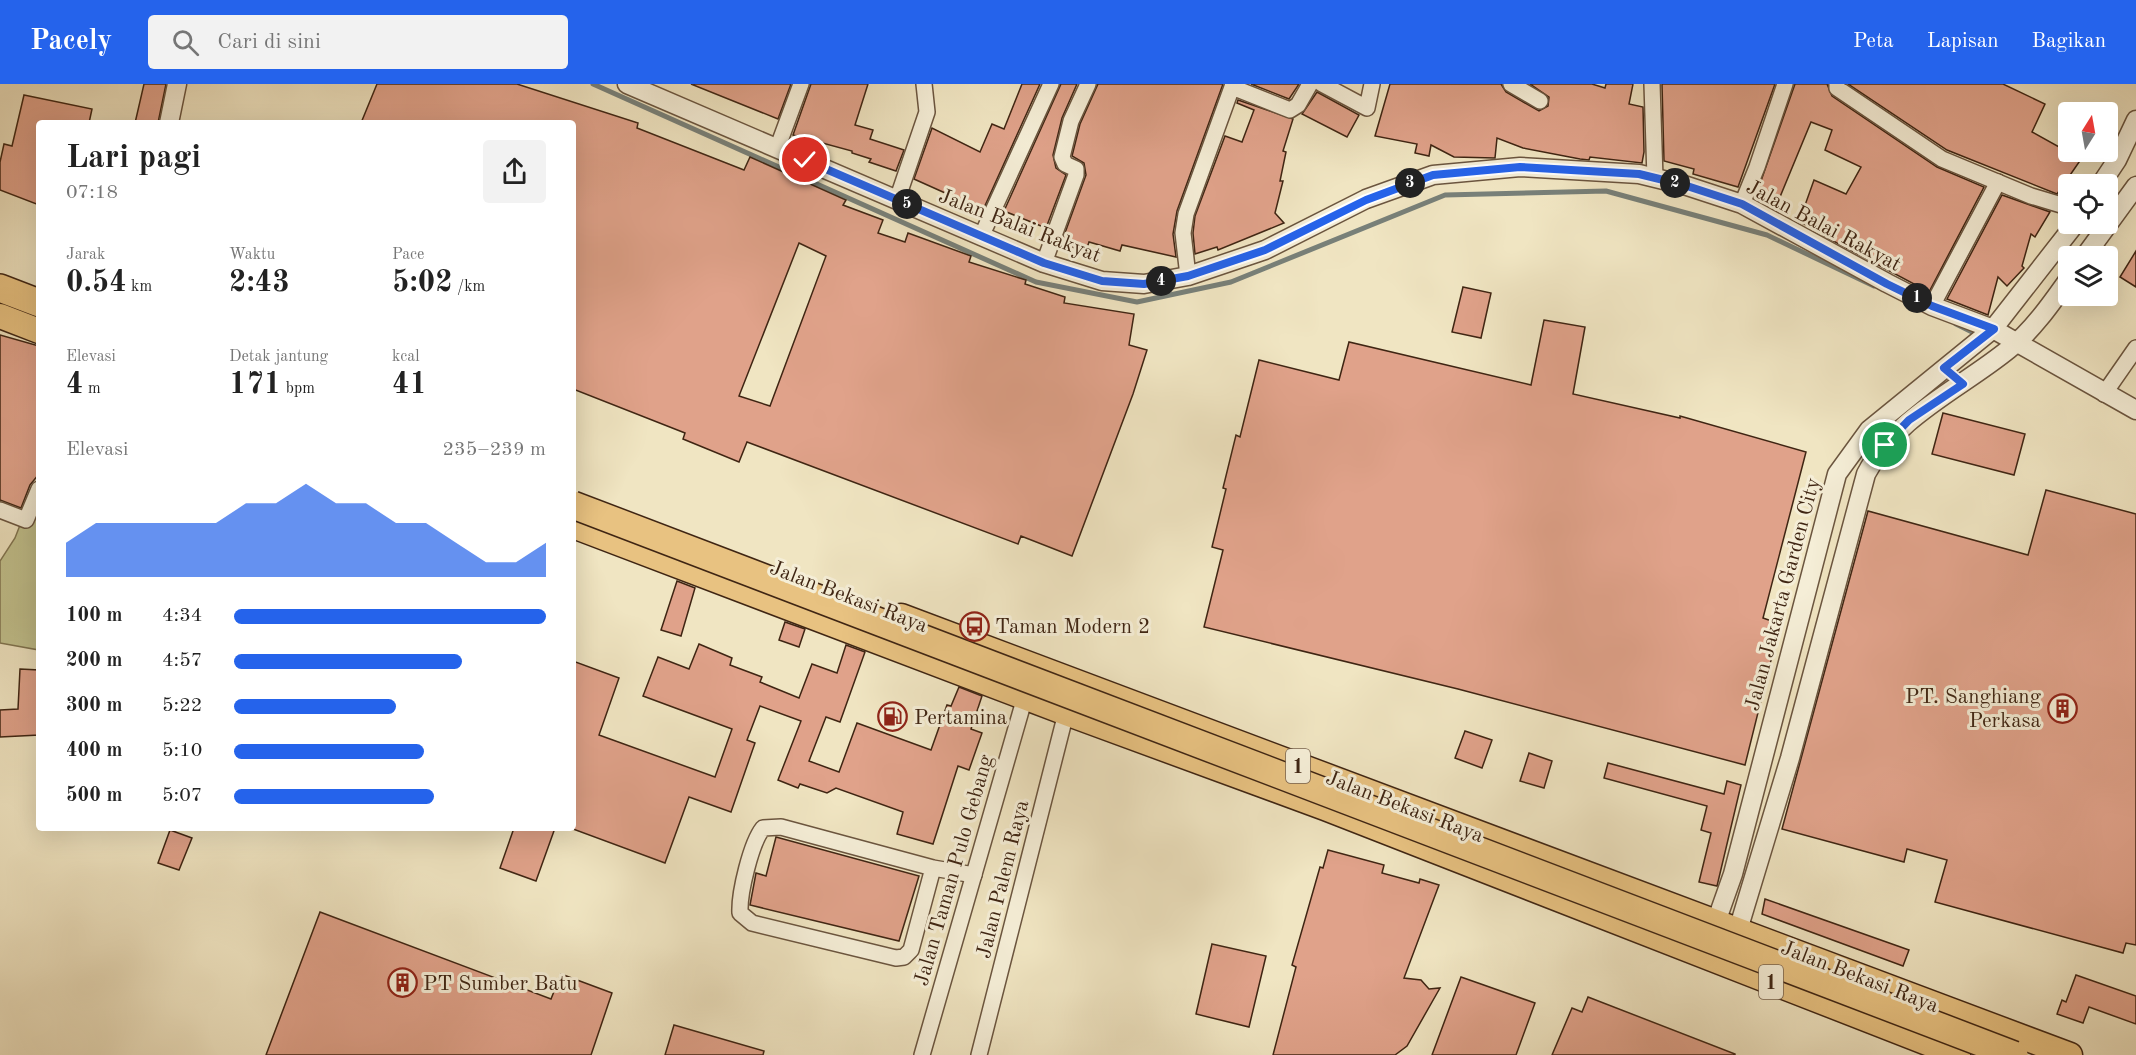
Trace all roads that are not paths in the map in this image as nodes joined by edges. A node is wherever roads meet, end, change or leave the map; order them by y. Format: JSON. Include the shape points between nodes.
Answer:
{"nodes":[{"id":1,"x":177,"y":84,"type":"edge"},
{"id":2,"x":627,"y":84,"type":"edge"},
{"id":3,"x":801,"y":84,"type":"edge"},
{"id":4,"x":924,"y":84,"type":"edge"},
{"id":5,"x":1051,"y":84,"type":"edge"},
{"id":6,"x":1088,"y":84,"type":"edge"},
{"id":7,"x":1310,"y":84,"type":"edge"},
{"id":8,"x":1322,"y":84,"type":"edge"},
{"id":9,"x":1372,"y":84,"type":"edge"},
{"id":10,"x":1511,"y":84,"type":"edge"},
{"id":11,"x":1652,"y":84,"type":"edge"},
{"id":12,"x":1785,"y":84,"type":"edge"},
{"id":13,"x":1229,"y":85,"type":"edge"},
{"id":14,"x":1837,"y":86,"type":"edge"},
{"id":15,"x":1540,"y":101,"type":"dead end"},
{"id":16,"x":170,"y":120,"type":"edge"},
{"id":17,"x":2136,"y":120,"type":"edge"},
{"id":18,"x":777,"y":149,"type":"junction"},
{"id":19,"x":2108,"y":174,"type":"edge"},
{"id":20,"x":1655,"y":178,"type":"junction"},
{"id":21,"x":1998,"y":182,"type":"junction"},
{"id":22,"x":2136,"y":186,"type":"edge"},
{"id":23,"x":897,"y":200,"type":"junction"},
{"id":24,"x":2058,"y":203,"type":"edge"},
{"id":25,"x":1742,"y":204,"type":"junction"},
{"id":26,"x":2066,"y":234,"type":"edge"},
{"id":27,"x":981,"y":237,"type":"junction"},
{"id":28,"x":2092,"y":246,"type":"edge"},
{"id":29,"x":1044,"y":263,"type":"junction"},
{"id":30,"x":0,"y":275,"type":"edge"},
{"id":31,"x":1188,"y":276,"type":"junction"},
{"id":32,"x":0,"y":288,"type":"edge"},
{"id":33,"x":36,"y":289,"type":"edge"},
{"id":34,"x":2058,"y":292,"type":"edge"},
{"id":35,"x":36,"y":302,"type":"edge"},
{"id":36,"x":1932,"y":306,"type":"junction"},
{"id":37,"x":0,"y":316,"type":"edge"},
{"id":38,"x":36,"y":330,"type":"edge"},
{"id":39,"x":1990,"y":333,"type":"junction"},
{"id":40,"x":2014,"y":345,"type":"junction"},
{"id":41,"x":2136,"y":348,"type":"edge"},
{"id":42,"x":1950,"y":363,"type":"junction"},
{"id":43,"x":1963,"y":384,"type":"junction"},
{"id":44,"x":2104,"y":394,"type":"junction"},
{"id":45,"x":2136,"y":410,"type":"edge"},
{"id":46,"x":576,"y":492,"type":"edge"},
{"id":47,"x":36,"y":496,"type":"edge"},
{"id":48,"x":576,"y":506,"type":"edge"},
{"id":49,"x":0,"y":510,"type":"edge"},
{"id":50,"x":576,"y":527,"type":"edge"},
{"id":51,"x":1812,"y":562,"type":"junction"},
{"id":52,"x":1842,"y":569,"type":"junction"},
{"id":53,"x":1103,"y":692,"type":"junction"},
{"id":54,"x":1024,"y":697,"type":"junction"},
{"id":55,"x":1066,"y":713,"type":"junction"},
{"id":56,"x":1092,"y":723,"type":"junction"},
{"id":57,"x":1763,"y":750,"type":"junction"},
{"id":58,"x":1273,"y":756,"type":"junction"},
{"id":59,"x":1790,"y":758,"type":"junction"},
{"id":60,"x":1261,"y":785,"type":"junction"},
{"id":61,"x":933,"y":868,"type":"junction"},
{"id":62,"x":974,"y":875,"type":"junction"},
{"id":63,"x":1601,"y":879,"type":"junction"},
{"id":64,"x":1584,"y":909,"type":"junction"},
{"id":65,"x":1727,"y":926,"type":"junction"},
{"id":66,"x":922,"y":1055,"type":"edge"},
{"id":67,"x":979,"y":1055,"type":"edge"},
{"id":68,"x":1958,"y":1055,"type":"edge"},
{"id":69,"x":2014,"y":1055,"type":"edge"},
{"id":70,"x":2070,"y":1055,"type":"edge"}],
"edges":[{"from":1,"to":16,"type":"street"},
{"from":2,"to":18,"type":"street","name":"Jalan Balai Rakyat"},
{"from":3,"to":18,"type":"street"},
{"from":4,"to":23,"type":"street","via":[[927,112]]},
{"from":5,"to":27,"type":"street"},
{"from":6,"to":29,"type":"street","via":[[1071,121],[1062,157],[1065,164],[1076,169],[1076,175]]},
{"from":7,"to":13,"type":"street","via":[[1298,105],[1290,110]]},
{"from":8,"to":9,"type":"street","via":[[1367,108]]},
{"from":10,"to":15,"type":"street"},
{"from":11,"to":20,"type":"street"},
{"from":12,"to":25,"type":"street"},
{"from":13,"to":31,"type":"street","via":[[1186,214],[1183,233]]},
{"from":14,"to":21,"type":"street","via":[[1942,159]]},
{"from":17,"to":19,"type":"street"},
{"from":18,"to":23,"type":"street","name":"Jalan Balai Rakyat"},
{"from":20,"to":25,"type":"street","name":"Jalan Balai Rakyat"},
{"from":20,"to":31,"type":"street","name":"Jalan Balai Rakyat","via":[[1520,167],[1433,175],[1366,200],[1265,250]]},
{"from":21,"to":24,"type":"street"},
{"from":21,"to":36,"type":"street"},
{"from":22,"to":28,"type":"street"},
{"from":23,"to":27,"type":"street","name":"Jalan Balai Rakyat"},
{"from":25,"to":36,"type":"street","name":"Jalan Balai Rakyat"},
{"from":26,"to":39,"type":"street","name":"Jalan Jakarta Garden City"},
{"from":27,"to":29,"type":"street","name":"Jalan Balai Rakyat"},
{"from":29,"to":31,"type":"street","name":"Jalan Balai Rakyat","via":[[1123,284]]},
{"from":30,"to":33,"type":"highway"},
{"from":32,"to":35,"type":"highway"},
{"from":34,"to":40,"type":"street"},
{"from":36,"to":39,"type":"street","name":"Jalan Balai Rakyat"},
{"from":37,"to":38,"type":"highway"},
{"from":39,"to":40,"type":"street","name":"Jalan Balai Rakyat"},
{"from":39,"to":42,"type":"street","name":"Jalan Jakarta Garden City"},
{"from":40,"to":43,"type":"street"},
{"from":40,"to":44,"type":"street","name":"Jalan Balai Rakyat"},
{"from":41,"to":44,"type":"street"},
{"from":42,"to":43,"type":"street"},
{"from":42,"to":51,"type":"street","name":"Jalan Jakarta Garden City","via":[[1869,430],[1850,454],[1837,474]]},
{"from":43,"to":52,"type":"street","via":[[1909,420],[1875,457],[1866,474]]},
{"from":44,"to":45,"type":"street","name":"Jalan Balai Rakyat"},
{"from":46,"to":53,"type":"highway","name":"Jalan Bekasi Raya","number":"1"},
{"from":47,"to":49,"type":"street","via":[[26,520]]},
{"from":48,"to":69,"type":"highway","bridge":true},
{"from":50,"to":54,"type":"highway","name":"Jalan Bekasi Raya","number":"1"},
{"from":51,"to":52,"type":"street"},
{"from":51,"to":57,"type":"street","name":"Jalan Jakarta Garden City"},
{"from":52,"to":59,"type":"street"},
{"from":53,"to":56,"type":"highway"},
{"from":53,"to":58,"type":"highway","name":"Jalan Bekasi Raya","number":"1"},
{"from":54,"to":55,"type":"highway","name":"Jalan Bekasi Raya","number":"1"},
{"from":54,"to":62,"type":"street","name":"Jalan Taman Pulo Gebang"},
{"from":55,"to":56,"type":"highway","name":"Jalan Bekasi Raya","number":"1"},
{"from":55,"to":67,"type":"street","name":"Jalan Palem Raya"},
{"from":56,"to":60,"type":"highway","name":"Jalan Bekasi Raya","number":"1"},
{"from":57,"to":59,"type":"street"},
{"from":57,"to":65,"type":"street","name":"Jalan Jakarta Garden City","via":[[1733,874]]},
{"from":58,"to":60,"type":"highway"},
{"from":58,"to":63,"type":"highway","name":"Jalan Bekasi Raya","number":"1"},
{"from":59,"to":65,"type":"street"},
{"from":60,"to":64,"type":"highway","name":"Jalan Bekasi Raya","number":"1"},
{"from":61,"to":61,"type":"street","via":[[781,828],[764,828],[749,862],[740,913],[752,923],[904,957],[911,950]]},
{"from":61,"to":62,"type":"street"},
{"from":62,"to":66,"type":"street","name":"Jalan Taman Pulo Gebang"},
{"from":63,"to":64,"type":"highway"},
{"from":63,"to":65,"type":"highway","name":"Jalan Bekasi Raya","number":"1"},
{"from":64,"to":68,"type":"highway","name":"Jalan Bekasi Raya","number":"1"},
{"from":65,"to":70,"type":"highway","name":"Jalan Bekasi Raya","number":"1"}]}
